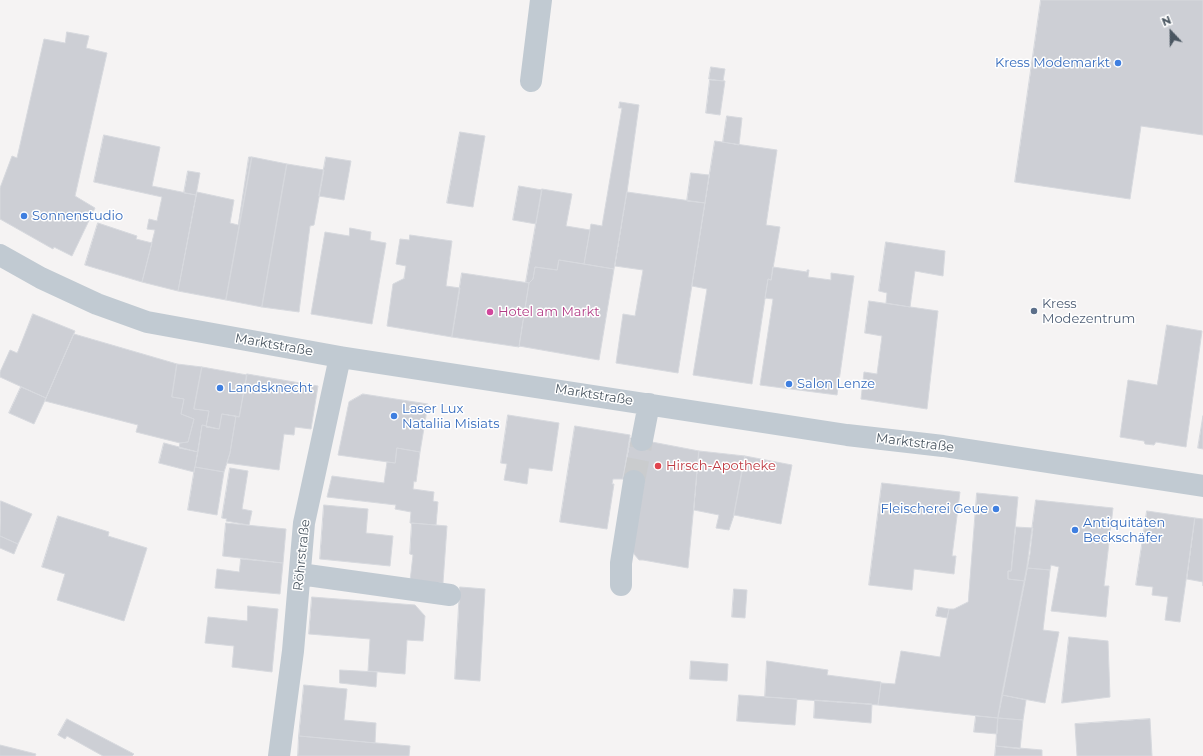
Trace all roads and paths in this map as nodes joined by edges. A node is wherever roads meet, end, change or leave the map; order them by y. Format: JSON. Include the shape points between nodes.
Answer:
{"nodes":[{"id":1,"x":541,"y":0,"type":"edge"},
{"id":2,"x":531,"y":81,"type":"dead end"},
{"id":3,"x":0,"y":256,"type":"edge"},
{"id":4,"x":340,"y":358,"type":"junction"},
{"id":5,"x":650,"y":404,"type":"junction"},
{"id":6,"x":642,"y":440,"type":"tunnel mouth"},
{"id":7,"x":634,"y":481,"type":"tunnel mouth"},
{"id":8,"x":1203,"y":486,"type":"edge"},
{"id":9,"x":300,"y":574,"type":"junction"},
{"id":10,"x":621,"y":585,"type":"dead end"},
{"id":11,"x":450,"y":595,"type":"dead end"},
{"id":12,"x":279,"y":756,"type":"edge"}],
"edges":[{"from":1,"to":2,"type":"street"},
{"from":3,"to":4,"type":"street","name":"Marktstraße","via":[[97,304],[147,322]]},
{"from":4,"to":5,"type":"street","name":"Marktstraße"},
{"from":4,"to":9,"type":"street","name":"Röhrstraße","via":[[304,523]]},
{"from":5,"to":6,"type":"street"},
{"from":5,"to":8,"type":"street","name":"Marktstraße"},
{"from":7,"to":10,"type":"street","via":[[621,563]]},
{"from":9,"to":11,"type":"street"},
{"from":9,"to":12,"type":"street","name":"Röhrstraße"}]}
